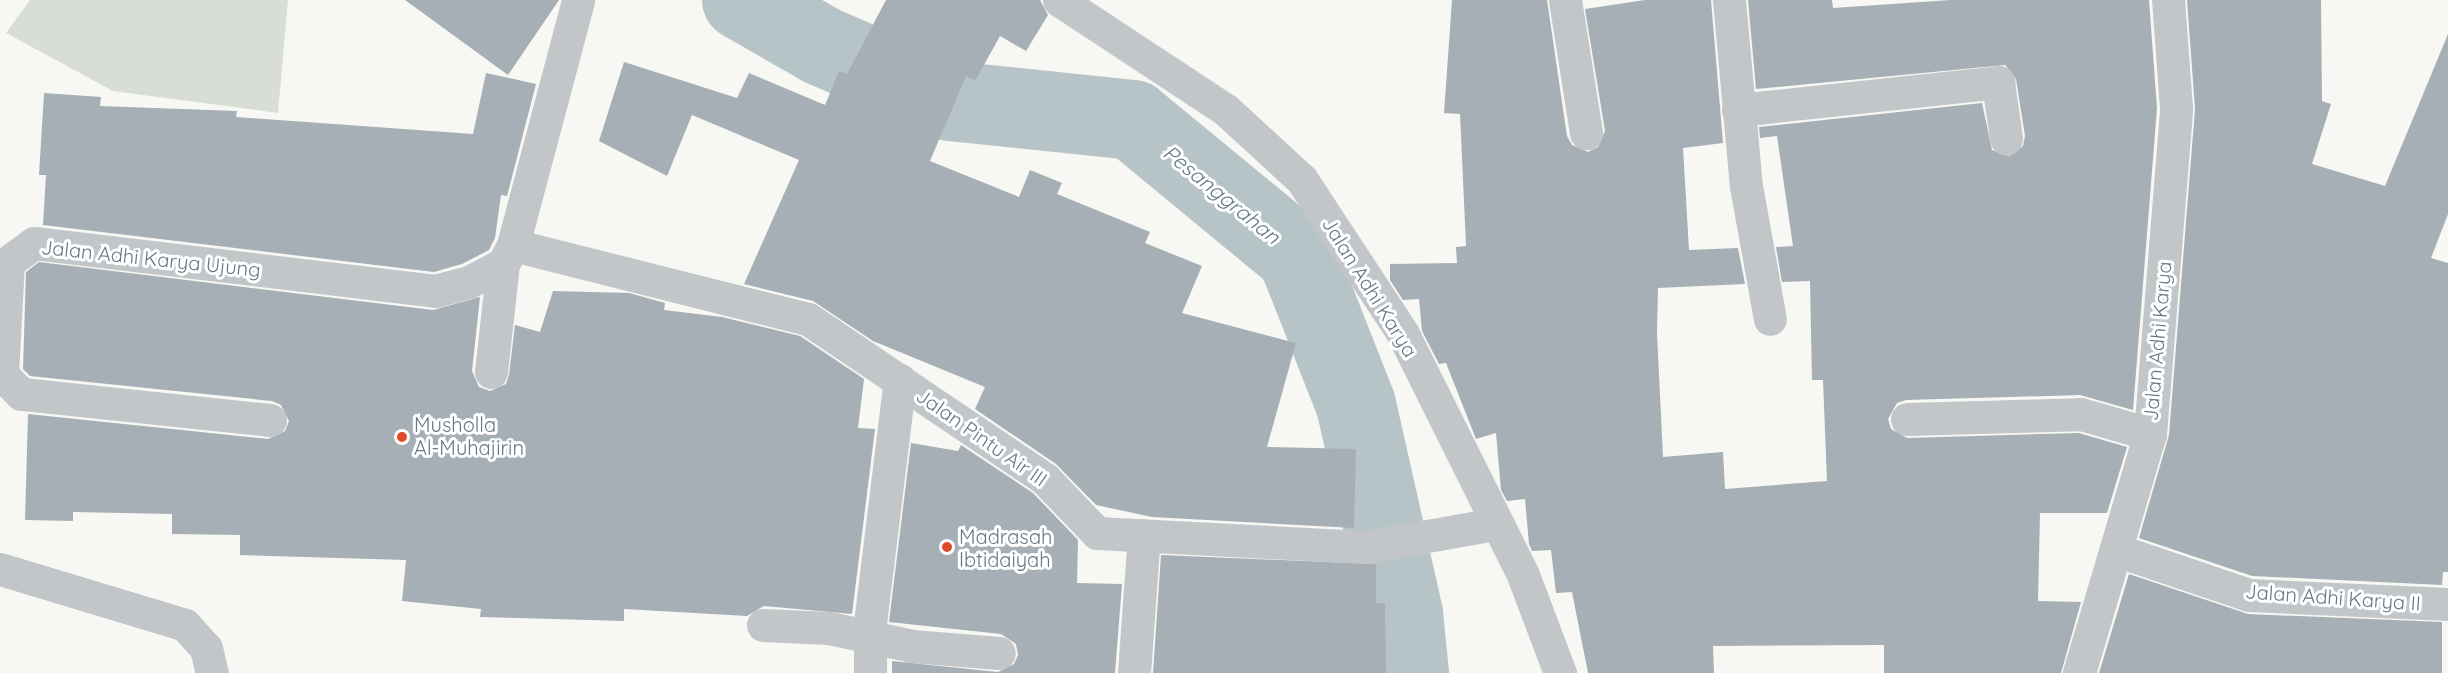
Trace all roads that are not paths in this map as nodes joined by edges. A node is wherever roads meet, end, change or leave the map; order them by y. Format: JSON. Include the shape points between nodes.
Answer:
{"nodes":[{"id":1,"x":578,"y":0,"type":"edge"},
{"id":2,"x":1059,"y":0,"type":"edge"},
{"id":3,"x":1564,"y":0,"type":"edge"},
{"id":4,"x":1729,"y":0,"type":"edge"},
{"id":5,"x":2168,"y":0,"type":"edge"},
{"id":6,"x":1738,"y":110,"type":"junction"},
{"id":7,"x":1586,"y":133,"type":"dead end"},
{"id":8,"x":2006,"y":138,"type":"dead end"},
{"id":9,"x":508,"y":255,"type":"junction"},
{"id":10,"x":1770,"y":319,"type":"dead end"},
{"id":11,"x":492,"y":372,"type":"dead end"},
{"id":12,"x":900,"y":380,"type":"junction"},
{"id":13,"x":1907,"y":419,"type":"dead end"},
{"id":14,"x":270,"y":420,"type":"dead end"},
{"id":15,"x":2150,"y":434,"type":"junction"},
{"id":16,"x":1494,"y":524,"type":"junction"},
{"id":17,"x":1144,"y":536,"type":"junction"},
{"id":18,"x":2116,"y":550,"type":"junction"},
{"id":19,"x":0,"y":569,"type":"edge"},
{"id":20,"x":2448,"y":604,"type":"edge"},
{"id":21,"x":763,"y":625,"type":"dead end"},
{"id":22,"x":871,"y":634,"type":"junction"},
{"id":23,"x":999,"y":653,"type":"dead end"},
{"id":24,"x":212,"y":673,"type":"edge"},
{"id":25,"x":870,"y":673,"type":"edge"},
{"id":26,"x":1134,"y":673,"type":"edge"},
{"id":27,"x":1560,"y":673,"type":"edge"},
{"id":28,"x":2079,"y":673,"type":"edge"}],
"edges":[{"from":1,"to":9,"type":"street"},
{"from":2,"to":16,"type":"street","name":"Jalan Adhi Karya","via":[[1226,110],[1302,180],[1403,334]]},
{"from":3,"to":7,"type":"street"},
{"from":4,"to":6,"type":"street"},
{"from":5,"to":15,"type":"street","name":"Jalan Adhi Karya","via":[[2175,108]]},
{"from":6,"to":8,"type":"street","via":[[1998,82]]},
{"from":6,"to":10,"type":"street"},
{"from":9,"to":11,"type":"street"},
{"from":9,"to":12,"type":"street","name":"Jalan Pintu Air III","via":[[808,319]]},
{"from":9,"to":14,"type":"street","name":"Jalan Adhi Karya Ujung","via":[[469,282],[435,291],[34,243],[8,262],[2,374],[21,394]]},
{"from":12,"to":17,"type":"street","name":"Jalan Pintu Air III","via":[[1046,479],[1097,533]]},
{"from":12,"to":22,"type":"street"},
{"from":13,"to":15,"type":"street","via":[[2081,414]]},
{"from":15,"to":18,"type":"street","name":"Jalan Adhi Karya"},
{"from":16,"to":17,"type":"street","name":"Jalan Pintu Air III","via":[[1455,535],[1365,546]]},
{"from":16,"to":27,"type":"street","name":"Jalan Adhi Karya","via":[[1543,619]]},
{"from":17,"to":26,"type":"street"},
{"from":18,"to":20,"type":"street","name":"Jalan Adhi Karya II","via":[[2249,595]]},
{"from":18,"to":28,"type":"street","name":"Jalan Adhi Karya"},
{"from":19,"to":24,"type":"street","via":[[185,625],[206,648]]},
{"from":21,"to":22,"type":"street"},
{"from":22,"to":23,"type":"street","via":[[912,646]]},
{"from":22,"to":25,"type":"street"}]}
